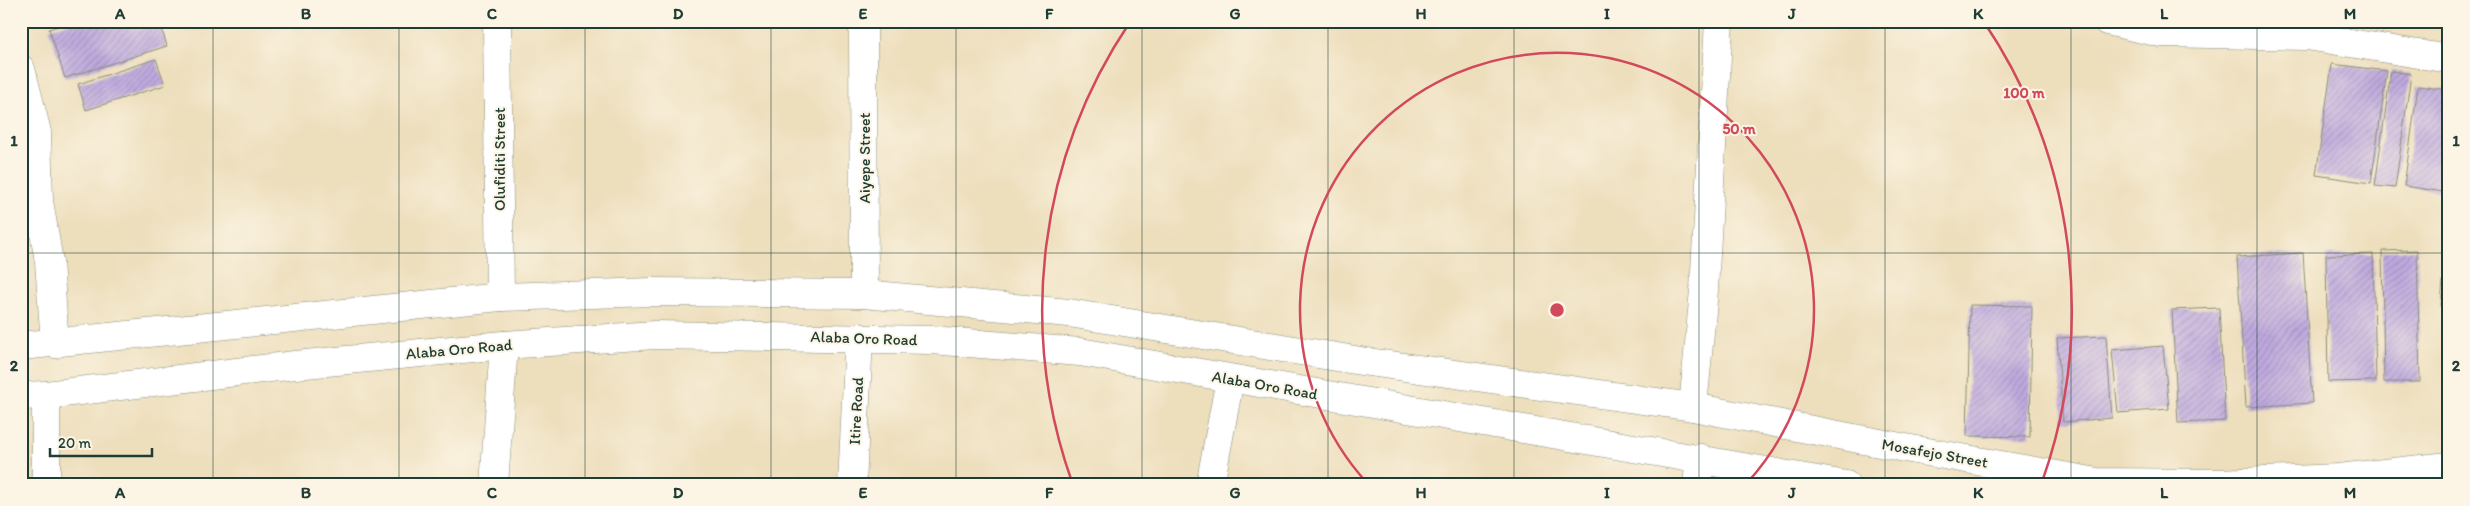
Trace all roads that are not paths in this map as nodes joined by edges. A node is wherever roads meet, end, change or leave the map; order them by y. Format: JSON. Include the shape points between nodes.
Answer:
{"nodes":[{"id":1,"x":497,"y":21,"type":"edge"},
{"id":2,"x":864,"y":21,"type":"edge"},
{"id":3,"x":1719,"y":21,"type":"edge"},
{"id":4,"x":2107,"y":21,"type":"edge"},
{"id":5,"x":2449,"y":59,"type":"edge"},
{"id":6,"x":21,"y":68,"type":"edge"},
{"id":7,"x":864,"y":294,"type":"junction"},
{"id":8,"x":500,"y":297,"type":"junction"},
{"id":9,"x":859,"y":337,"type":"junction"},
{"id":10,"x":55,"y":344,"type":"junction"},
{"id":11,"x":504,"y":345,"type":"junction"},
{"id":12,"x":21,"y":346,"type":"edge"},
{"id":13,"x":1361,"y":361,"type":"junction"},
{"id":14,"x":1230,"y":379,"type":"junction"},
{"id":15,"x":34,"y":396,"type":"edge"},
{"id":16,"x":1356,"y":401,"type":"junction"},
{"id":17,"x":1693,"y":407,"type":"junction"},
{"id":18,"x":1700,"y":458,"type":"junction"},
{"id":19,"x":2449,"y":466,"type":"edge"},
{"id":20,"x":46,"y":485,"type":"edge"},
{"id":21,"x":494,"y":485,"type":"edge"},
{"id":22,"x":852,"y":485,"type":"edge"},
{"id":23,"x":1210,"y":485,"type":"edge"},
{"id":24,"x":1697,"y":485,"type":"edge"},
{"id":25,"x":1846,"y":485,"type":"edge"}],
"edges":[{"from":1,"to":8,"type":"main road","name":"Olufiditi Street"},
{"from":2,"to":7,"type":"main road","name":"Aiyepe Street"},
{"from":3,"to":17,"type":"main road","via":[[1704,290]]},
{"from":4,"to":5,"type":"main road","via":[[2161,33],[2307,36]]},
{"from":6,"to":10,"type":"main road","via":[[37,132],[39,201],[49,262]]},
{"from":7,"to":8,"type":"main road","via":[[652,292]]},
{"from":7,"to":13,"type":"main road","via":[[1069,313]]},
{"from":8,"to":10,"type":"main road"},
{"from":9,"to":11,"type":"main road","name":"Alaba Oro Road","via":[[655,335]]},
{"from":9,"to":14,"type":"main road","name":"Alaba Oro Road","via":[[1080,352]]},
{"from":9,"to":22,"type":"main road","name":"Itire Road"},
{"from":10,"to":12,"type":"main road"},
{"from":11,"to":15,"type":"main road","name":"Alaba Oro Road","via":[[295,365]]},
{"from":11,"to":21,"type":"main road"},
{"from":13,"to":16,"type":"main road"},
{"from":13,"to":17,"type":"main road"},
{"from":14,"to":16,"type":"main road","name":"Alaba Oro Road"},
{"from":14,"to":23,"type":"main road"},
{"from":15,"to":20,"type":"main road"},
{"from":16,"to":18,"type":"main road","name":"Alaba Oro Road"},
{"from":17,"to":19,"type":"main road","name":"Mosafejo Street","via":[[2097,482],[2338,478]]},
{"from":18,"to":24,"type":"main road"},
{"from":18,"to":25,"type":"main road"}]}
